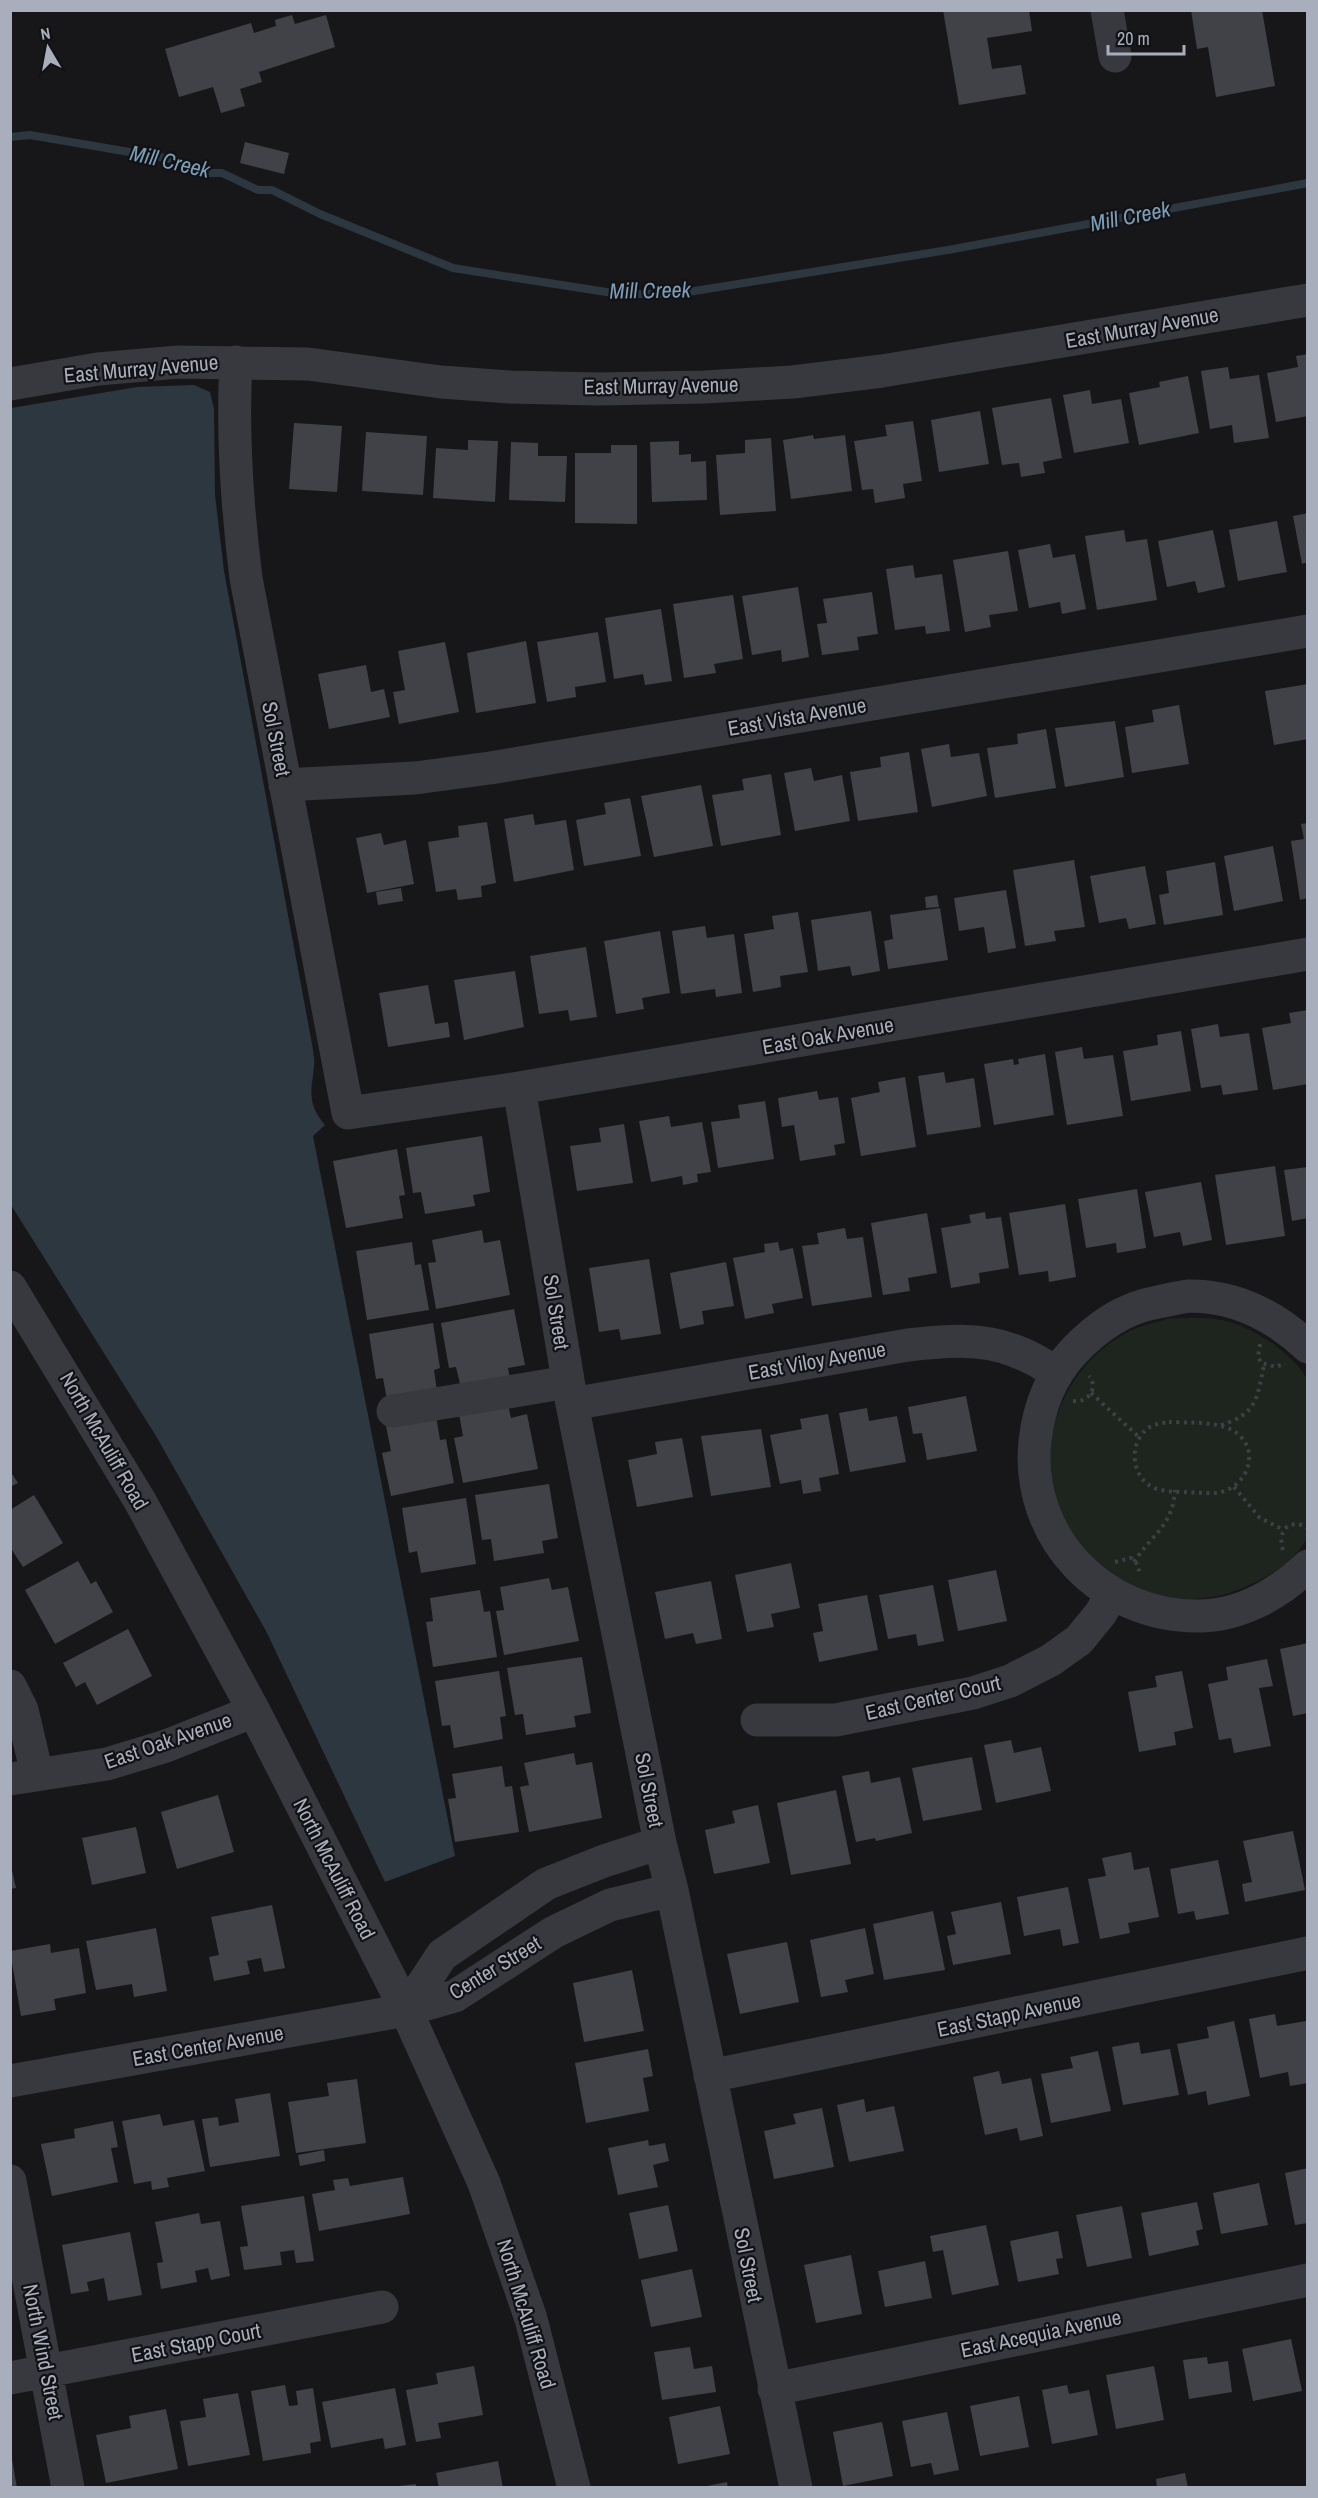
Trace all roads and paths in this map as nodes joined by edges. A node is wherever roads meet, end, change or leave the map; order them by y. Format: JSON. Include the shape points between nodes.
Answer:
{"nodes":[{"id":1,"x":1107,"y":10,"type":"edge"},
{"id":2,"x":1115,"y":56,"type":"dead end"},
{"id":3,"x":1308,"y":300,"type":"edge"},
{"id":4,"x":236,"y":362,"type":"junction"},
{"id":5,"x":10,"y":384,"type":"edge"},
{"id":6,"x":1308,"y":631,"type":"edge"},
{"id":7,"x":285,"y":785,"type":"junction"},
{"id":8,"x":1308,"y":954,"type":"edge"},
{"id":9,"x":519,"y":1088,"type":"junction"},
{"id":10,"x":348,"y":1113,"type":"joint"},
{"id":11,"x":10,"y":1287,"type":"edge"},
{"id":12,"x":1301,"y":1329,"type":"edge"},
{"id":13,"x":1264,"y":1365,"type":"dead end"},
{"id":14,"x":1057,"y":1372,"type":"junction"},
{"id":15,"x":570,"y":1393,"type":"junction"},
{"id":16,"x":1091,"y":1393,"type":"dead end"},
{"id":17,"x":393,"y":1412,"type":"dead end"},
{"id":18,"x":1218,"y":1426,"type":"junction"},
{"id":19,"x":1140,"y":1438,"type":"junction"},
{"id":20,"x":1234,"y":1487,"type":"junction"},
{"id":21,"x":1175,"y":1490,"type":"junction"},
{"id":22,"x":1284,"y":1530,"type":"dead end"},
{"id":23,"x":1134,"y":1562,"type":"dead end"},
{"id":24,"x":1308,"y":1566,"type":"edge"},
{"id":25,"x":1111,"y":1594,"type":"junction"},
{"id":26,"x":10,"y":1686,"type":"edge"},
{"id":27,"x":254,"y":1711,"type":"junction"},
{"id":28,"x":757,"y":1720,"type":"dead end"},
{"id":29,"x":24,"y":1777,"type":"edge"},
{"id":30,"x":660,"y":1842,"type":"junction"},
{"id":31,"x":672,"y":1890,"type":"junction"},
{"id":32,"x":1308,"y":1953,"type":"edge"},
{"id":33,"x":406,"y":2010,"type":"junction"},
{"id":34,"x":710,"y":2076,"type":"junction"},
{"id":35,"x":10,"y":2081,"type":"edge"},
{"id":36,"x":10,"y":2181,"type":"edge"},
{"id":37,"x":1308,"y":2280,"type":"edge"},
{"id":38,"x":382,"y":2307,"type":"dead end"},
{"id":39,"x":46,"y":2371,"type":"junction"},
{"id":40,"x":10,"y":2378,"type":"edge"},
{"id":41,"x":774,"y":2389,"type":"junction"},
{"id":42,"x":68,"y":2487,"type":"edge"},
{"id":43,"x":574,"y":2487,"type":"edge"},
{"id":44,"x":796,"y":2487,"type":"edge"}],
"edges":[{"from":1,"to":2,"type":"street"},
{"from":3,"to":4,"type":"street","name":"East Murray Avenue","via":[[882,371],[726,386],[510,387],[308,364]]},
{"from":4,"to":5,"type":"street","name":"East Murray Avenue","via":[[121,367]]},
{"from":4,"to":7,"type":"street","name":"Sol Street","via":[[239,519],[255,634]]},
{"from":6,"to":7,"type":"street","name":"East Vista Avenue","via":[[490,768],[415,778]]},
{"from":7,"to":10,"type":"street","name":"Sol Street"},
{"from":8,"to":9,"type":"street","name":"East Oak Avenue"},
{"from":9,"to":10,"type":"street","name":"East Oak Avenue"},
{"from":9,"to":15,"type":"street","name":"Sol Street"},
{"from":11,"to":27,"type":"street","name":"North McAuliff Road","via":[[140,1501]]},
{"from":12,"to":14,"type":"street","via":[[1239,1303],[1189,1296],[1139,1306],[1094,1330]]},
{"from":13,"to":18,"type":"path","via":[[1260,1392],[1252,1407],[1237,1419]]},
{"from":14,"to":15,"type":"street","name":"East Viloy Avenue","via":[[1014,1350],[947,1341]]},
{"from":14,"to":25,"type":"street","via":[[1038,1414],[1032,1466],[1044,1517],[1071,1561]]},
{"from":15,"to":17,"type":"street","name":"East Viloy Avenue"},
{"from":15,"to":30,"type":"street","name":"Sol Street"},
{"from":16,"to":19,"type":"path"},
{"from":18,"to":19,"type":"path","via":[[1168,1422],[1157,1424]]},
{"from":18,"to":20,"type":"path","via":[[1234,1431],[1247,1449],[1246,1473]]},
{"from":19,"to":21,"type":"path","via":[[1135,1449],[1137,1472],[1157,1489]]},
{"from":20,"to":21,"type":"path","via":[[1217,1494]]},
{"from":20,"to":22,"type":"path","via":[[1260,1518]]},
{"from":21,"to":23,"type":"path","via":[[1169,1518]]},
{"from":24,"to":25,"type":"street","via":[[1286,1587],[1245,1608],[1200,1617],[1154,1612]]},
{"from":25,"to":28,"type":"street","name":"East Center Court","via":[[1079,1640],[1010,1681],[973,1693],[836,1720]]},
{"from":26,"to":29,"type":"street","via":[[22,1710]]},
{"from":27,"to":29,"type":"street","name":"East Oak Avenue","via":[[166,1746],[107,1764]]},
{"from":27,"to":33,"type":"street","name":"North McAuliff Road"},
{"from":30,"to":31,"type":"street","name":"Sol Street"},
{"from":30,"to":33,"type":"street","name":"Center Street","via":[[546,1884],[442,1955]]},
{"from":31,"to":33,"type":"street","name":"Center Street","via":[[609,1905],[554,1932],[455,1996]]},
{"from":31,"to":34,"type":"street","name":"Sol Street"},
{"from":32,"to":34,"type":"street","name":"East Stapp Avenue"},
{"from":33,"to":35,"type":"street","name":"East Center Avenue"},
{"from":33,"to":43,"type":"street","name":"North McAuliff Road","via":[[484,2183],[531,2319]]},
{"from":34,"to":41,"type":"street","name":"Sol Street"},
{"from":36,"to":39,"type":"street","name":"North Wind Street"},
{"from":37,"to":41,"type":"street","name":"East Acequia Avenue"},
{"from":38,"to":39,"type":"street","name":"East Stapp Court"},
{"from":39,"to":40,"type":"street","name":"East Stapp Court"},
{"from":39,"to":42,"type":"street","name":"North Wind Street"},
{"from":41,"to":44,"type":"street","name":"Sol Street"}]}
